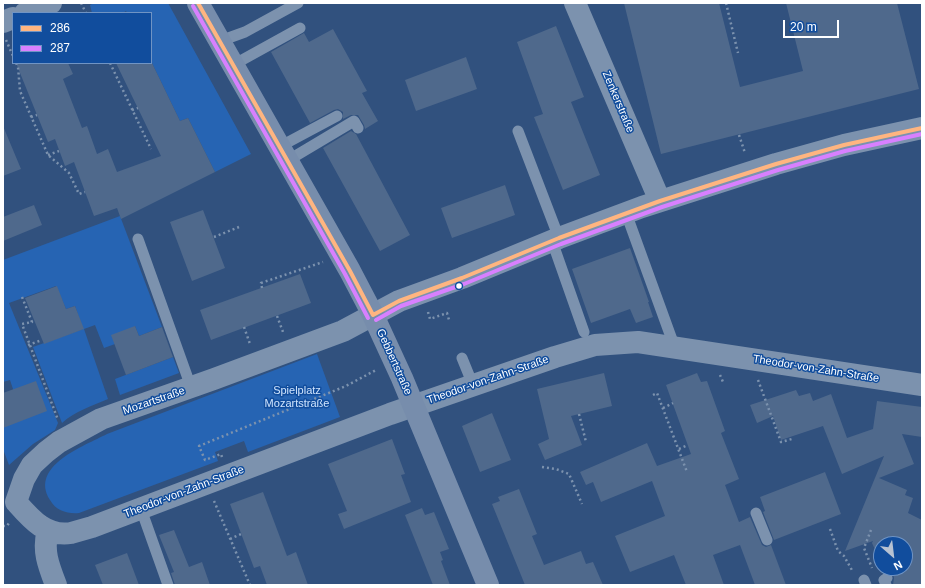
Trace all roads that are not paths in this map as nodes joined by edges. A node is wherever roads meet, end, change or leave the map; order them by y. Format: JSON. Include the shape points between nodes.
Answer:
{"nodes":[{"id":1,"x":51,"y":3,"type":"edge"},
{"id":2,"x":198,"y":3,"type":"edge"},
{"id":3,"x":298,"y":3,"type":"edge"},
{"id":4,"x":575,"y":3,"type":"edge"},
{"id":5,"x":28,"y":12,"type":"edge"},
{"id":6,"x":12,"y":19,"type":"edge"},
{"id":7,"x":300,"y":28,"type":"dead end"},
{"id":8,"x":4,"y":30,"type":"edge"},
{"id":9,"x":220,"y":41,"type":"junction"},
{"id":10,"x":233,"y":65,"type":"junction"},
{"id":11,"x":338,"y":116,"type":"dead end"},
{"id":12,"x":358,"y":128,"type":"dead end"},
{"id":13,"x":922,"y":128,"type":"edge"},
{"id":14,"x":518,"y":131,"type":"dead end"},
{"id":15,"x":283,"y":154,"type":"junction"},
{"id":16,"x":660,"y":201,"type":"junction"},
{"id":17,"x":626,"y":213,"type":"junction"},
{"id":18,"x":138,"y":239,"type":"dead end"},
{"id":19,"x":556,"y":239,"type":"junction"},
{"id":20,"x":373,"y":315,"type":"junction"},
{"id":21,"x":584,"y":332,"type":"dead end"},
{"id":22,"x":675,"y":348,"type":"junction"},
{"id":23,"x":462,"y":358,"type":"dead end"},
{"id":24,"x":472,"y":385,"type":"junction"},
{"id":25,"x":922,"y":385,"type":"edge"},
{"id":26,"x":192,"y":387,"type":"junction"},
{"id":27,"x":413,"y":406,"type":"junction"},
{"id":28,"x":10,"y":504,"type":"edge"},
{"id":29,"x":140,"y":509,"type":"junction"},
{"id":30,"x":756,"y":512,"type":"dead end"},
{"id":31,"x":48,"y":530,"type":"junction"},
{"id":32,"x":767,"y":540,"type":"dead end"},
{"id":33,"x":56,"y":585,"type":"edge"},
{"id":34,"x":168,"y":585,"type":"edge"},
{"id":35,"x":488,"y":585,"type":"edge"}],
"edges":[{"from":1,"to":5,"type":"street"},
{"from":2,"to":9,"type":"street","name":"Gebbertstraße"},
{"from":3,"to":9,"type":"lane","via":[[245,32]]},
{"from":4,"to":16,"type":"street","name":"Zenkerstraße"},
{"from":6,"to":8,"type":"street"},
{"from":7,"to":10,"type":"lane"},
{"from":9,"to":10,"type":"street","name":"Gebbertstraße"},
{"from":10,"to":15,"type":"street","name":"Gebbertstraße"},
{"from":11,"to":15,"type":"lane"},
{"from":12,"to":15,"type":"lane","via":[[354,121]]},
{"from":13,"to":16,"type":"street","name":"Mozartstraße","via":[[844,145]]},
{"from":14,"to":19,"type":"lane"},
{"from":15,"to":20,"type":"street","name":"Gebbertstraße"},
{"from":16,"to":17,"type":"street","name":"Mozartstraße"},
{"from":17,"to":19,"type":"street","name":"Mozartstraße"},
{"from":17,"to":22,"type":"lane"},
{"from":18,"to":26,"type":"lane"},
{"from":19,"to":20,"type":"street","name":"Mozartstraße","via":[[398,301]]},
{"from":19,"to":21,"type":"lane"},
{"from":20,"to":26,"type":"street","name":"Mozartstraße","via":[[343,331]]},
{"from":20,"to":27,"type":"street","name":"Gebbertstraße"},
{"from":22,"to":24,"type":"street","name":"Theodor-von-Zahn-Straße","via":[[638,342],[595,345],[554,356]]},
{"from":22,"to":25,"type":"street","name":"Theodor-von-Zahn-Straße"},
{"from":23,"to":24,"type":"lane"},
{"from":24,"to":27,"type":"street","name":"Theodor-von-Zahn-Straße"},
{"from":26,"to":28,"type":"street","name":"Mozartstraße","via":[[101,419],[66,438],[32,465]]},
{"from":27,"to":29,"type":"street","name":"Theodor-von-Zahn-Straße"},
{"from":27,"to":35,"type":"street","name":"Gebbertstraße"},
{"from":28,"to":31,"type":"street"},
{"from":29,"to":31,"type":"street","name":"Theodor-von-Zahn-Straße","via":[[70,533]]},
{"from":29,"to":34,"type":"lane"},
{"from":30,"to":32,"type":"lane"},
{"from":31,"to":33,"type":"street","via":[[45,548]]}]}
